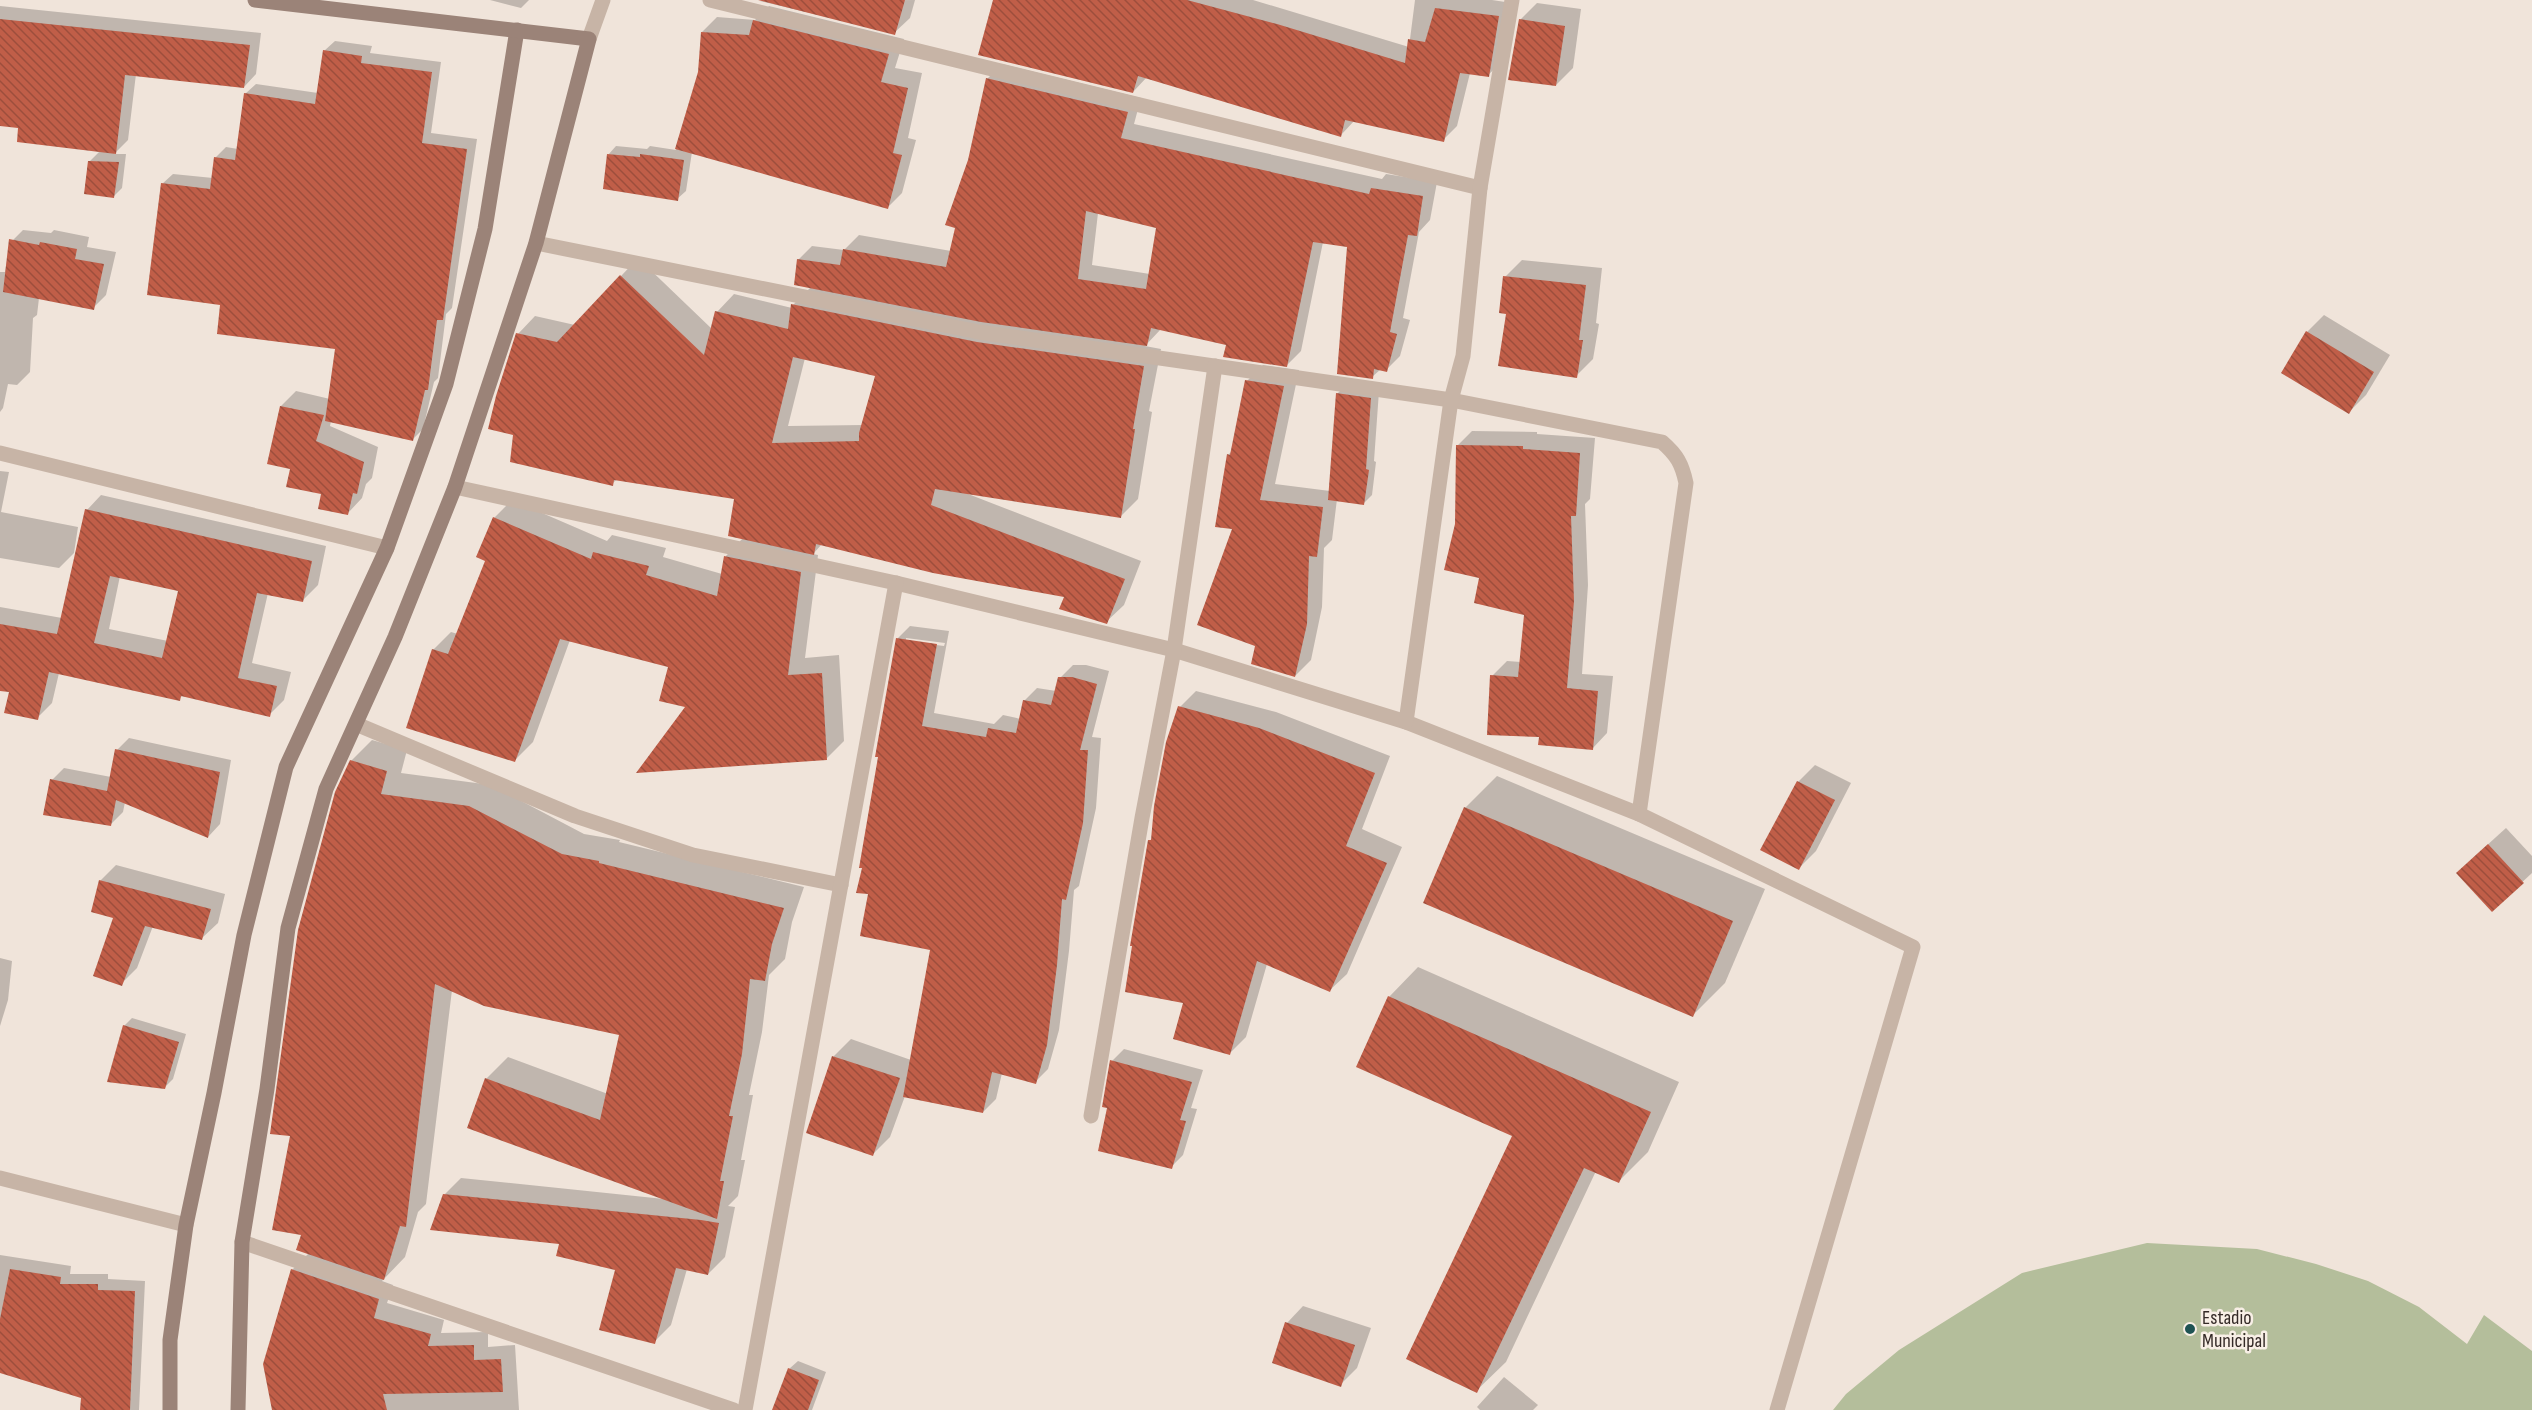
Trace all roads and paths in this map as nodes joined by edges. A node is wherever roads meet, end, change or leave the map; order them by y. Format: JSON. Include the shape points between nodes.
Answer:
{"nodes":[{"id":1,"x":255,"y":0,"type":"edge"},
{"id":2,"x":603,"y":0,"type":"edge"},
{"id":3,"x":710,"y":0,"type":"edge"},
{"id":4,"x":1512,"y":0,"type":"edge"},
{"id":5,"x":517,"y":30,"type":"junction"},
{"id":6,"x":590,"y":39,"type":"junction"},
{"id":7,"x":1479,"y":188,"type":"junction"},
{"id":8,"x":536,"y":243,"type":"junction"},
{"id":9,"x":1215,"y":366,"type":"junction"},
{"id":10,"x":1451,"y":400,"type":"junction"},
{"id":11,"x":0,"y":453,"type":"edge"},
{"id":12,"x":455,"y":487,"type":"junction"},
{"id":13,"x":387,"y":548,"type":"junction"},
{"id":14,"x":896,"y":583,"type":"junction"},
{"id":15,"x":1174,"y":650,"type":"junction"},
{"id":16,"x":1406,"y":722,"type":"junction"},
{"id":17,"x":356,"y":724,"type":"junction"},
{"id":18,"x":1639,"y":814,"type":"junction"},
{"id":19,"x":841,"y":885,"type":"junction"},
{"id":20,"x":1091,"y":1116,"type":"dead end"},
{"id":21,"x":0,"y":1178,"type":"edge"},
{"id":22,"x":186,"y":1225,"type":"junction"},
{"id":23,"x":242,"y":1242,"type":"junction"},
{"id":24,"x":170,"y":1410,"type":"edge"},
{"id":25,"x":238,"y":1410,"type":"edge"},
{"id":26,"x":734,"y":1410,"type":"edge"},
{"id":27,"x":745,"y":1410,"type":"edge"},
{"id":28,"x":1777,"y":1410,"type":"edge"}],
"edges":[{"from":1,"to":5,"type":"main road"},
{"from":2,"to":6,"type":"street"},
{"from":3,"to":7,"type":"street"},
{"from":4,"to":7,"type":"street"},
{"from":5,"to":6,"type":"main road"},
{"from":5,"to":13,"type":"main road","via":[[480,251],[446,384]]},
{"from":6,"to":8,"type":"main road"},
{"from":7,"to":10,"type":"street","via":[[1464,346]]},
{"from":8,"to":9,"type":"street","via":[[979,332]]},
{"from":8,"to":12,"type":"main road"},
{"from":9,"to":10,"type":"street"},
{"from":9,"to":15,"type":"street"},
{"from":10,"to":16,"type":"street"},
{"from":10,"to":18,"type":"street","via":[[1662,442],[1682,464],[1686,483]]},
{"from":11,"to":13,"type":"street"},
{"from":12,"to":14,"type":"street"},
{"from":12,"to":17,"type":"main road"},
{"from":13,"to":22,"type":"main road","via":[[286,767],[244,935]]},
{"from":14,"to":15,"type":"street"},
{"from":14,"to":19,"type":"street"},
{"from":15,"to":16,"type":"street"},
{"from":15,"to":20,"type":"street"},
{"from":16,"to":18,"type":"street"},
{"from":17,"to":19,"type":"street","via":[[575,816],[683,851]]},
{"from":17,"to":23,"type":"main road","via":[[326,789],[288,928]]},
{"from":18,"to":28,"type":"street","via":[[1913,947]]},
{"from":19,"to":27,"type":"street"},
{"from":21,"to":22,"type":"street"},
{"from":22,"to":24,"type":"main road","via":[[170,1340]]},
{"from":23,"to":25,"type":"main road"},
{"from":23,"to":26,"type":"street"}]}
